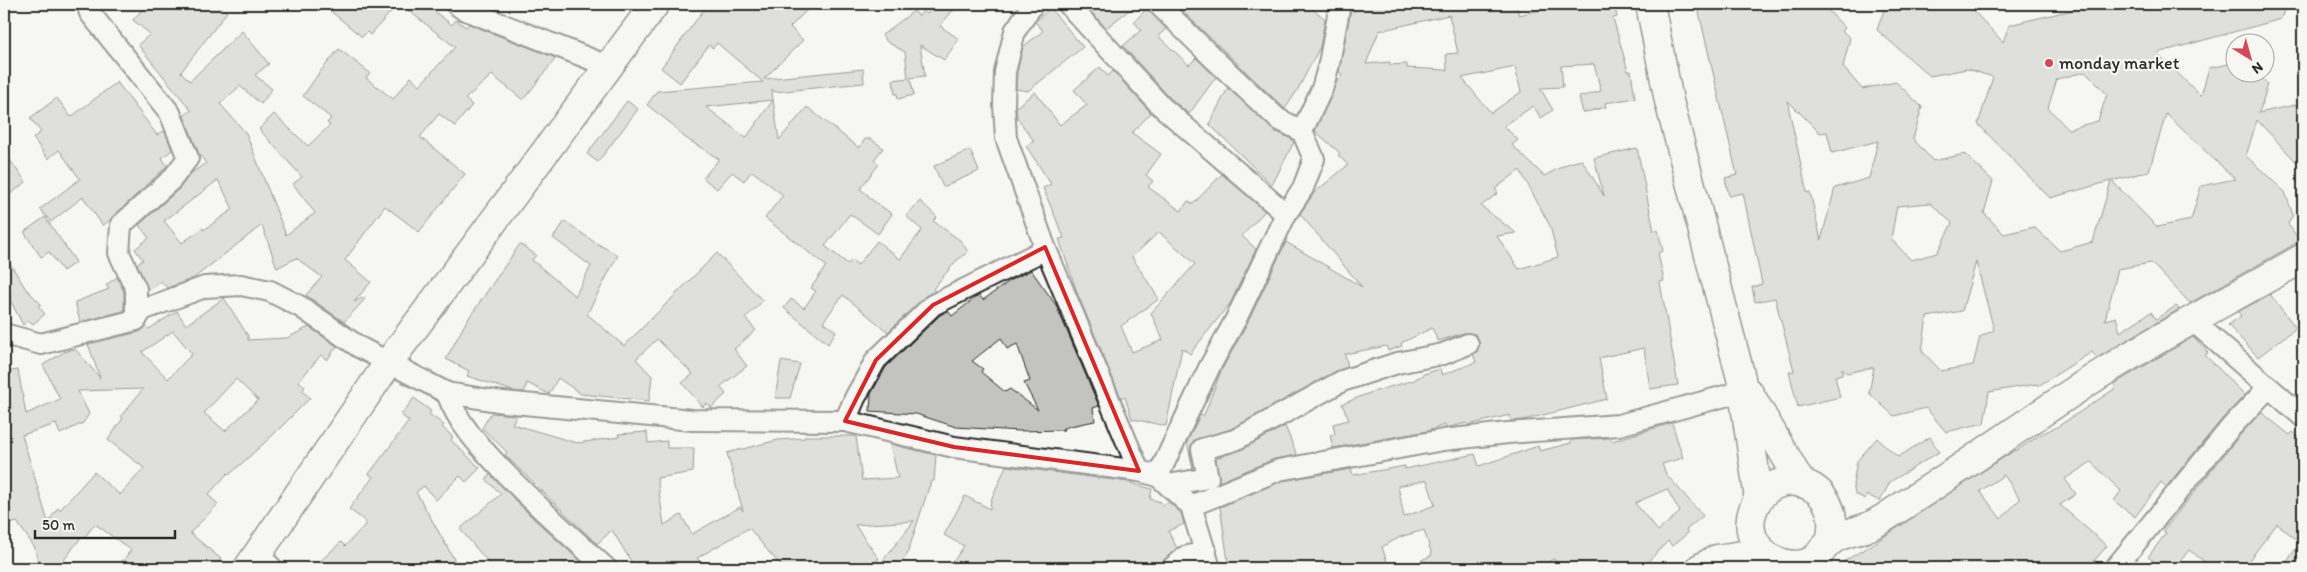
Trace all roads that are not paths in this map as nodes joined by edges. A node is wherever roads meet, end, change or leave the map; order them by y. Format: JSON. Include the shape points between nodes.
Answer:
{"nodes":[{"id":1,"x":87,"y":4,"type":"edge"},
{"id":2,"x":456,"y":4,"type":"edge"},
{"id":3,"x":655,"y":4,"type":"edge"},
{"id":4,"x":1034,"y":4,"type":"edge"},
{"id":5,"x":1068,"y":4,"type":"edge"},
{"id":6,"x":1158,"y":4,"type":"edge"},
{"id":7,"x":1340,"y":4,"type":"edge"},
{"id":8,"x":1650,"y":4,"type":"edge"},
{"id":9,"x":608,"y":66,"type":"junction"},
{"id":10,"x":1302,"y":131,"type":"junction"},
{"id":11,"x":1286,"y":214,"type":"junction"},
{"id":12,"x":1045,"y":247,"type":"junction"},
{"id":13,"x":2303,"y":258,"type":"edge"},
{"id":14,"x":136,"y":320,"type":"junction"},
{"id":15,"x":2194,"y":321,"type":"junction"},
{"id":16,"x":4,"y":334,"type":"edge"},
{"id":17,"x":1468,"y":344,"type":"dead end"},
{"id":18,"x":389,"y":362,"type":"junction"},
{"id":19,"x":1742,"y":385,"type":"junction"},
{"id":20,"x":2268,"y":388,"type":"junction"},
{"id":21,"x":447,"y":393,"type":"junction"},
{"id":22,"x":2303,"y":417,"type":"edge"},
{"id":23,"x":845,"y":422,"type":"junction"},
{"id":24,"x":1155,"y":478,"type":"junction"},
{"id":25,"x":1801,"y":483,"type":"junction"},
{"id":26,"x":1759,"y":499,"type":"junction"},
{"id":27,"x":1191,"y":506,"type":"junction"},
{"id":28,"x":1830,"y":541,"type":"junction"},
{"id":29,"x":1761,"y":552,"type":"junction"},
{"id":30,"x":1208,"y":560,"type":"edge"},
{"id":31,"x":259,"y":564,"type":"edge"},
{"id":32,"x":1806,"y":566,"type":"edge"},
{"id":33,"x":606,"y":568,"type":"edge"},
{"id":34,"x":1172,"y":568,"type":"edge"},
{"id":35,"x":1700,"y":568,"type":"edge"},
{"id":36,"x":2115,"y":568,"type":"edge"}],
"edges":[{"from":1,"to":14,"type":"street","via":[[90,13],[170,113],[188,158],[172,179],[121,225],[119,253],[136,290]]},
{"from":2,"to":9,"type":"street"},
{"from":3,"to":9,"type":"main road"},
{"from":4,"to":12,"type":"street","via":[[1015,31],[1005,72],[1004,105],[1006,138]]},
{"from":5,"to":11,"type":"street","via":[[1161,106]]},
{"from":6,"to":10,"type":"street","via":[[1278,119]]},
{"from":7,"to":10,"type":"street","via":[[1322,89]]},
{"from":8,"to":19,"type":"main road","via":[[1669,101]]},
{"from":9,"to":18,"type":"main road"},
{"from":10,"to":11,"type":"street","via":[[1314,159],[1304,188]]},
{"from":11,"to":24,"type":"street"},
{"from":12,"to":23,"type":"street","via":[[933,305],[876,360]]},
{"from":12,"to":24,"type":"street"},
{"from":13,"to":15,"type":"main road"},
{"from":14,"to":16,"type":"street","via":[[41,344]]},
{"from":14,"to":18,"type":"street","via":[[142,310],[204,287],[242,285],[270,292],[301,308],[359,347]]},
{"from":15,"to":20,"type":"street"},
{"from":15,"to":28,"type":"main road","via":[[2091,380],[1961,469],[1868,527]]},
{"from":17,"to":24,"type":"street","via":[[1443,354],[1397,363],[1342,381],[1235,440],[1202,449],[1208,478]]},
{"from":18,"to":21,"type":"street"},
{"from":18,"to":31,"type":"main road"},
{"from":19,"to":25,"type":"main road"},
{"from":19,"to":26,"type":"main road"},
{"from":19,"to":27,"type":"street","via":[[1619,425],[1443,440],[1279,470]]},
{"from":20,"to":22,"type":"street"},
{"from":20,"to":36,"type":"street","via":[[2231,427]]},
{"from":21,"to":23,"type":"street","via":[[503,402],[692,420]]},
{"from":21,"to":33,"type":"street","via":[[453,411],[478,445],[544,513]]},
{"from":23,"to":24,"type":"street","via":[[954,447]]},
{"from":24,"to":27,"type":"street"},
{"from":25,"to":26,"type":"main road","via":[[1773,486]]},
{"from":25,"to":28,"type":"main road","via":[[1826,498],[1834,527]]},
{"from":26,"to":29,"type":"main road","via":[[1752,512],[1750,526],[1753,540]]},
{"from":27,"to":30,"type":"street"},
{"from":28,"to":32,"type":"main road"},
{"from":29,"to":32,"type":"main road","via":[[1782,564]]},
{"from":29,"to":35,"type":"main road","via":[[1717,560]]},
{"from":30,"to":34,"type":"street","via":[[1184,557]]}]}
